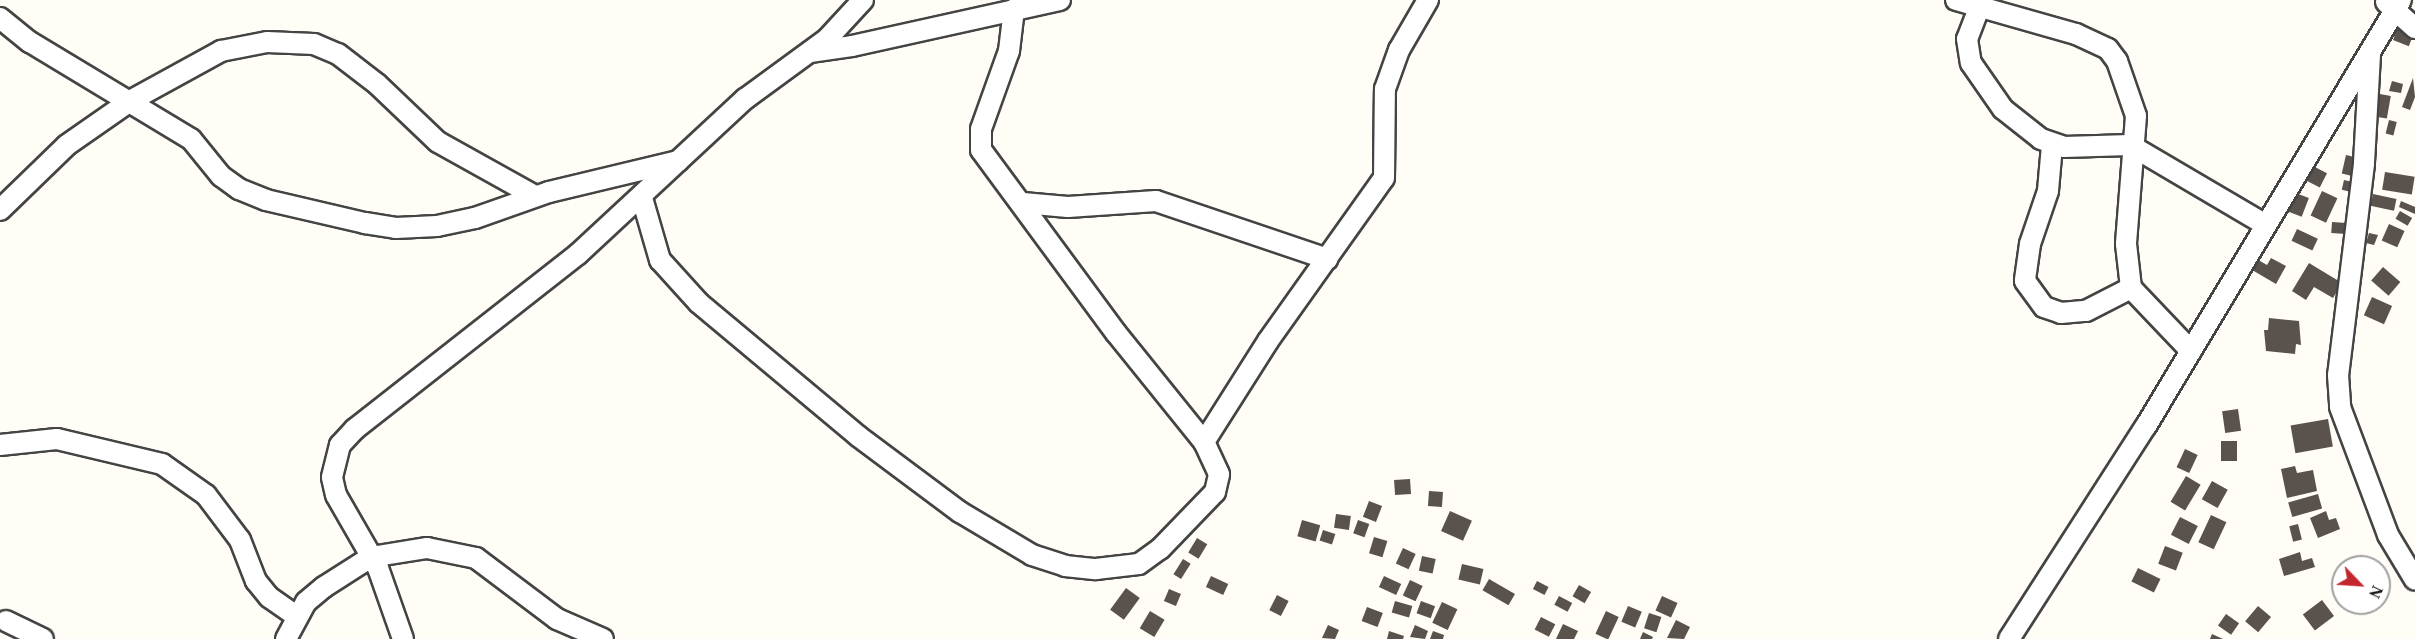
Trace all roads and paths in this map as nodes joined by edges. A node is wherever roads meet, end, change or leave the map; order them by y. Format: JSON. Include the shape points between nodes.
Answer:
{"nodes":[{"id":1,"x":863,"y":0,"type":"edge"},
{"id":2,"x":1060,"y":0,"type":"edge"},
{"id":3,"x":1428,"y":0,"type":"edge"},
{"id":4,"x":1956,"y":0,"type":"edge"},
{"id":5,"x":2393,"y":3,"type":"edge"},
{"id":6,"x":1979,"y":8,"type":"junction"},
{"id":7,"x":1014,"y":9,"type":"junction"},
{"id":8,"x":0,"y":18,"type":"edge"},
{"id":9,"x":2415,"y":28,"type":"edge"},
{"id":10,"x":810,"y":52,"type":"junction"},
{"id":11,"x":2370,"y":54,"type":"junction"},
{"id":12,"x":130,"y":101,"type":"junction"},
{"id":13,"x":2052,"y":145,"type":"junction"},
{"id":14,"x":2136,"y":148,"type":"junction"},
{"id":15,"x":680,"y":160,"type":"junction"},
{"id":16,"x":535,"y":196,"type":"junction"},
{"id":17,"x":642,"y":198,"type":"junction"},
{"id":18,"x":1023,"y":203,"type":"junction"},
{"id":19,"x":0,"y":210,"type":"edge"},
{"id":20,"x":2266,"y":225,"type":"junction"},
{"id":21,"x":1327,"y":259,"type":"junction"},
{"id":22,"x":2131,"y":288,"type":"junction"},
{"id":23,"x":2191,"y":351,"type":"junction"},
{"id":24,"x":1204,"y":442,"type":"junction"},
{"id":25,"x":0,"y":445,"type":"edge"},
{"id":26,"x":371,"y":557,"type":"junction"},
{"id":27,"x":2415,"y":580,"type":"edge"},
{"id":28,"x":296,"y":616,"type":"junction"},
{"id":29,"x":6,"y":621,"type":"dead end"},
{"id":30,"x":43,"y":639,"type":"edge"},
{"id":31,"x":286,"y":639,"type":"edge"},
{"id":32,"x":403,"y":639,"type":"edge"},
{"id":33,"x":603,"y":639,"type":"edge"},
{"id":34,"x":2009,"y":639,"type":"edge"}],
"edges":[{"from":1,"to":10,"type":"street"},
{"from":2,"to":7,"type":"street"},
{"from":3,"to":21,"type":"street","via":[[1399,50],[1385,89],[1383,178]]},
{"from":4,"to":6,"type":"street"},
{"from":5,"to":9,"type":"street"},
{"from":5,"to":11,"type":"street"},
{"from":6,"to":13,"type":"street","via":[[1967,39],[1971,63],[2003,109]]},
{"from":6,"to":14,"type":"street","via":[[2076,34],[2108,49],[2123,75],[2136,116]]},
{"from":7,"to":10,"type":"street"},
{"from":7,"to":18,"type":"street","via":[[1009,51],[979,141],[986,160]]},
{"from":8,"to":12,"type":"street","via":[[30,42]]},
{"from":10,"to":15,"type":"street","via":[[745,99]]},
{"from":11,"to":20,"type":"street"},
{"from":11,"to":27,"type":"street","via":[[2364,164],[2338,390],[2340,407],[2388,535]]},
{"from":12,"to":16,"type":"street","via":[[191,139],[230,183],[266,200],[396,228],[437,226],[475,218]]},
{"from":12,"to":16,"type":"street","via":[[238,45],[314,45],[353,64],[438,142]]},
{"from":12,"to":19,"type":"street","via":[[67,145]]},
{"from":13,"to":14,"type":"street","via":[[2123,144]]},
{"from":13,"to":22,"type":"street","via":[[2048,191],[2030,244],[2025,281],[2044,307],[2061,313],[2086,311]]},
{"from":14,"to":20,"type":"street"},
{"from":14,"to":22,"type":"street","via":[[2126,244]]},
{"from":15,"to":16,"type":"street"},
{"from":15,"to":17,"type":"street"},
{"from":17,"to":24,"type":"street","via":[[660,260],[699,303],[858,436],[978,525],[1032,555],[1065,566],[1096,569],[1139,564],[1152,557],[1215,492],[1219,481],[1216,461]]},
{"from":17,"to":26,"type":"street","via":[[340,445],[332,477],[336,495]]},
{"from":18,"to":21,"type":"street","via":[[1068,207],[1156,201]]},
{"from":18,"to":24,"type":"street","via":[[1116,333]]},
{"from":20,"to":23,"type":"street"},
{"from":21,"to":24,"type":"street","via":[[1268,341]]},
{"from":22,"to":23,"type":"street"},
{"from":23,"to":34,"type":"street","via":[[2037,601]]},
{"from":25,"to":28,"type":"street","via":[[57,439],[162,464],[206,495],[240,540],[256,581],[269,597]]},
{"from":26,"to":28,"type":"street","via":[[324,587]]},
{"from":26,"to":32,"type":"street"},
{"from":26,"to":33,"type":"street","via":[[428,548],[463,553],[515,585],[557,619]]},
{"from":28,"to":31,"type":"street"},
{"from":29,"to":30,"type":"street"}]}
